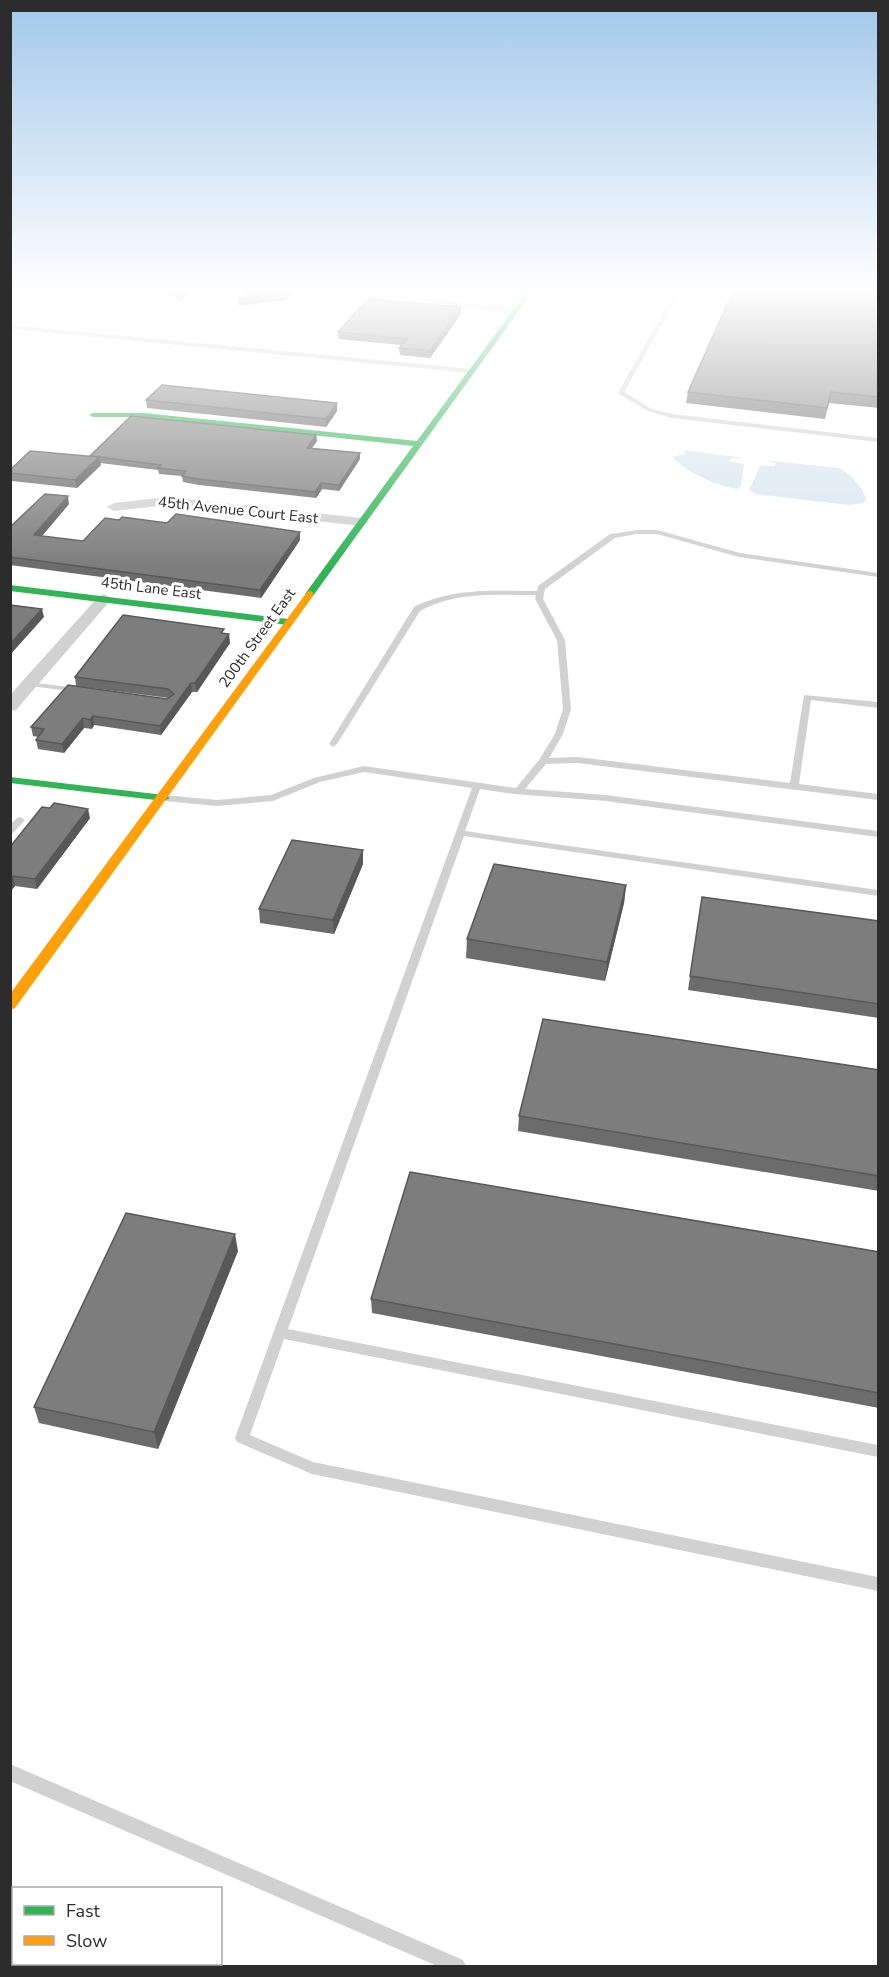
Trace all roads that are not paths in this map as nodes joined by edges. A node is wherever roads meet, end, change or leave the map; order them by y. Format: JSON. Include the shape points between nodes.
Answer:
{"nodes":[{"id":1,"x":463,"y":383,"type":"edge"},
{"id":2,"x":626,"y":383,"type":"edge"},
{"id":3,"x":93,"y":416,"type":"dead end"},
{"id":4,"x":879,"y":440,"type":"edge"},
{"id":5,"x":419,"y":444,"type":"junction"},
{"id":6,"x":114,"y":507,"type":"dead end"},
{"id":7,"x":362,"y":522,"type":"junction"},
{"id":8,"x":879,"y":575,"type":"edge"},
{"id":9,"x":10,"y":588,"type":"edge"},
{"id":10,"x":540,"y":593,"type":"junction"},
{"id":11,"x":104,"y":599,"type":"junction"},
{"id":12,"x":288,"y":622,"type":"junction"},
{"id":13,"x":30,"y":684,"type":"junction"},
{"id":14,"x":88,"y":692,"type":"edge"},
{"id":15,"x":879,"y":705,"type":"edge"},
{"id":16,"x":10,"y":706,"type":"edge"},
{"id":17,"x":333,"y":744,"type":"dead end"},
{"id":18,"x":543,"y":761,"type":"junction"},
{"id":19,"x":10,"y":780,"type":"edge"},
{"id":20,"x":477,"y":786,"type":"junction"},
{"id":21,"x":794,"y":787,"type":"junction"},
{"id":22,"x":519,"y":791,"type":"junction"},
{"id":23,"x":879,"y":797,"type":"edge"},
{"id":24,"x":164,"y":798,"type":"junction"},
{"id":25,"x":20,"y":819,"type":"dead end"},
{"id":26,"x":10,"y":831,"type":"edge"},
{"id":27,"x":460,"y":834,"type":"junction"},
{"id":28,"x":879,"y":834,"type":"edge"},
{"id":29,"x":879,"y":893,"type":"edge"},
{"id":30,"x":10,"y":1005,"type":"edge"},
{"id":31,"x":280,"y":1334,"type":"junction"},
{"id":32,"x":879,"y":1451,"type":"edge"},
{"id":33,"x":879,"y":1584,"type":"edge"},
{"id":34,"x":10,"y":1772,"type":"edge"},
{"id":35,"x":457,"y":1966,"type":"edge"}],
"edges":[{"from":1,"to":5,"type":"street","name":"200th Street East"},
{"from":2,"to":4,"type":"lane","via":[[621,393],[650,410],[672,417]]},
{"from":3,"to":5,"type":"street","via":[[144,415]]},
{"from":5,"to":7,"type":"street","name":"200th Street East"},
{"from":6,"to":7,"type":"street","name":"45th Avenue Court East","via":[[167,501]]},
{"from":7,"to":12,"type":"street","name":"200th Street East"},
{"from":8,"to":10,"type":"lane","via":[[739,555],[657,532],[637,532],[613,536],[541,588]]},
{"from":9,"to":11,"type":"street","name":"45th Lane East"},
{"from":10,"to":17,"type":"lane","via":[[453,596],[417,609]]},
{"from":10,"to":18,"type":"lane","via":[[539,599],[561,639],[567,709],[559,734]]},
{"from":11,"to":12,"type":"street","name":"45th Lane East"},
{"from":11,"to":13,"type":"street"},
{"from":12,"to":24,"type":"street","name":"200th Street East"},
{"from":13,"to":14,"type":"lane"},
{"from":13,"to":16,"type":"street"},
{"from":15,"to":21,"type":"lane","via":[[807,698]]},
{"from":18,"to":21,"type":"lane","via":[[587,761]]},
{"from":18,"to":22,"type":"lane"},
{"from":19,"to":24,"type":"street"},
{"from":20,"to":22,"type":"lane"},
{"from":20,"to":24,"type":"lane","via":[[364,769],[317,780],[273,798],[217,802]]},
{"from":20,"to":27,"type":"lane"},
{"from":21,"to":23,"type":"lane"},
{"from":22,"to":28,"type":"lane","via":[[606,798]]},
{"from":24,"to":30,"type":"street","name":"200th Street East"},
{"from":25,"to":26,"type":"lane"},
{"from":27,"to":29,"type":"lane"},
{"from":27,"to":31,"type":"lane"},
{"from":31,"to":32,"type":"lane"},
{"from":31,"to":33,"type":"lane","via":[[242,1438],[312,1468]]},
{"from":34,"to":35,"type":"lane"}]}
